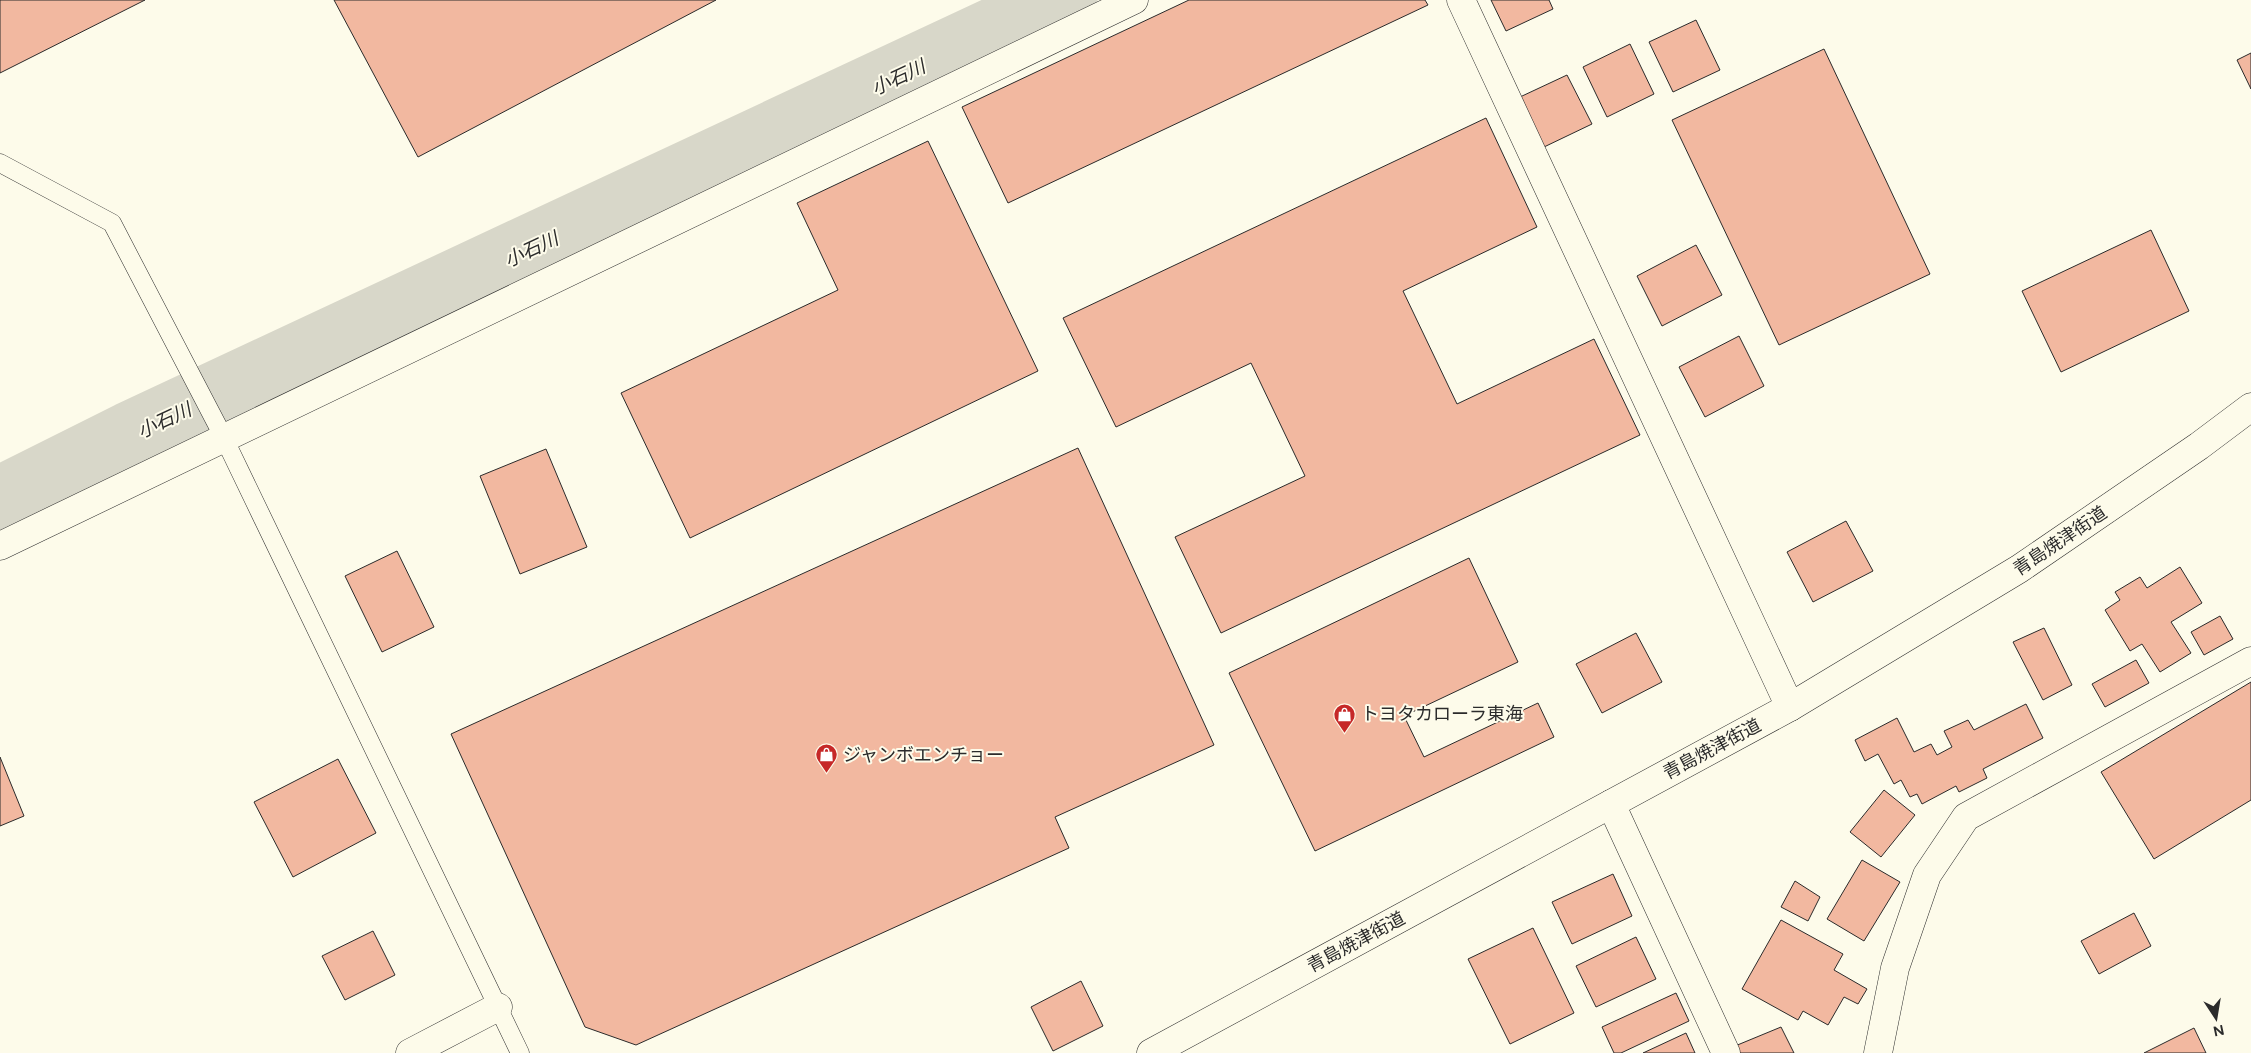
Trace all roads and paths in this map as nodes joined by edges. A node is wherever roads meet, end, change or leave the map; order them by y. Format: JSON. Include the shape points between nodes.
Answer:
{"nodes":[{"id":1,"x":1134,"y":0,"type":"edge"},
{"id":2,"x":1461,"y":0,"type":"edge"},
{"id":3,"x":0,"y":163,"type":"edge"},
{"id":4,"x":2251,"y":407,"type":"edge"},
{"id":5,"x":224,"y":438,"type":"junction"},
{"id":6,"x":0,"y":546,"type":"edge"},
{"id":7,"x":2251,"y":661,"type":"edge"},
{"id":8,"x":1790,"y":707,"type":"junction"},
{"id":9,"x":1611,"y":804,"type":"junction"},
{"id":10,"x":498,"y":1007,"type":"junction"},
{"id":11,"x":410,"y":1053,"type":"edge"},
{"id":12,"x":520,"y":1053,"type":"edge"},
{"id":13,"x":1151,"y":1053,"type":"edge"},
{"id":14,"x":1726,"y":1053,"type":"edge"},
{"id":15,"x":1878,"y":1053,"type":"edge"}],
"edges":[{"from":1,"to":5,"type":"street"},
{"from":2,"to":8,"type":"street"},
{"from":3,"to":5,"type":"lane","via":[[112,223]]},
{"from":4,"to":8,"type":"street","name":"青島焼津街道","via":[[2020,569]]},
{"from":5,"to":6,"type":"street"},
{"from":5,"to":10,"type":"lane"},
{"from":7,"to":15,"type":"street","via":[[1966,817],[1927,875],[1895,968]]},
{"from":8,"to":9,"type":"street","name":"青島焼津街道"},
{"from":9,"to":13,"type":"street","name":"青島焼津街道"},
{"from":9,"to":14,"type":"street"},
{"from":10,"to":11,"type":"street"},
{"from":10,"to":12,"type":"lane"}]}
